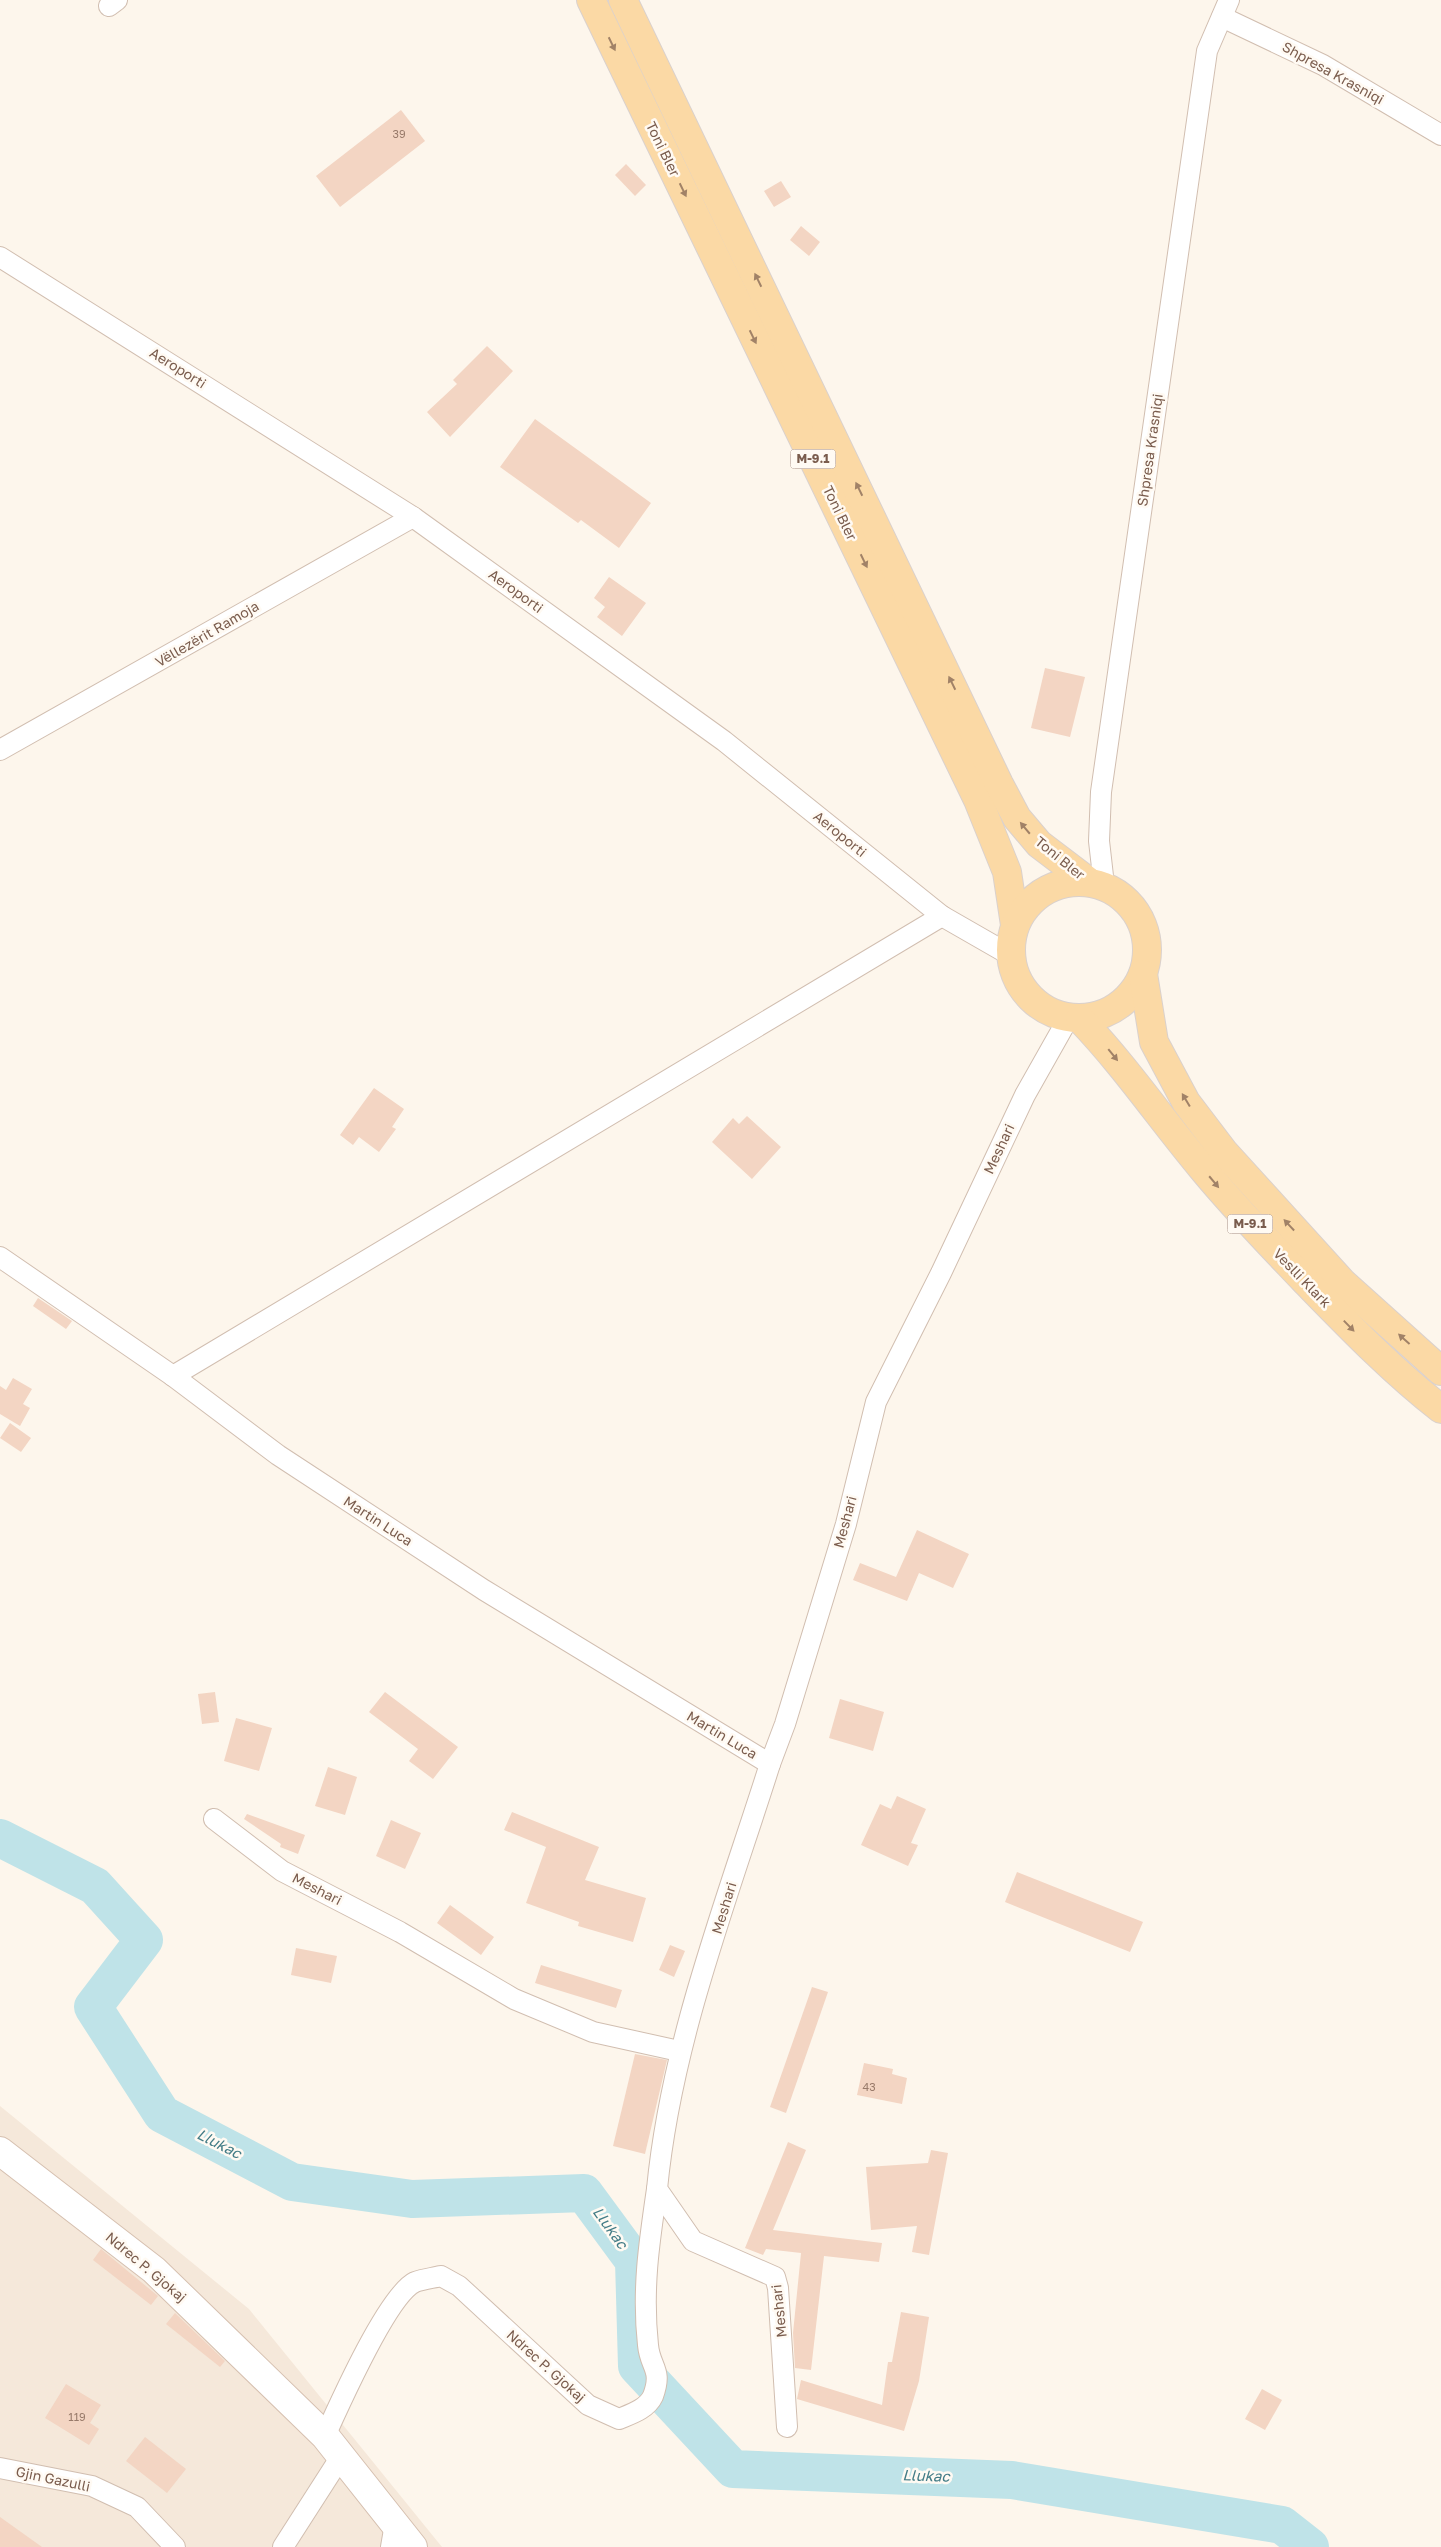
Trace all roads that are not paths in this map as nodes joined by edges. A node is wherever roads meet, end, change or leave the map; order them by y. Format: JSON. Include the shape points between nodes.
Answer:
{"nodes":[{"id":1,"x":591,"y":0,"type":"edge"},
{"id":2,"x":623,"y":0,"type":"edge"},
{"id":3,"x":1225,"y":8,"type":"edge"},
{"id":4,"x":1441,"y":135,"type":"edge"},
{"id":5,"x":0,"y":256,"type":"edge"},
{"id":6,"x":413,"y":517,"type":"junction"},
{"id":7,"x":0,"y":750,"type":"edge"},
{"id":8,"x":1096,"y":884,"type":"junction"},
{"id":9,"x":942,"y":916,"type":"junction"},
{"id":10,"x":1015,"y":925,"type":"junction"},
{"id":11,"x":1010,"y":955,"type":"junction"},
{"id":12,"x":1143,"y":974,"type":"junction"},
{"id":13,"x":1074,"y":1018,"type":"junction"},
{"id":14,"x":0,"y":1257,"type":"edge"},
{"id":15,"x":1441,"y":1371,"type":"edge"},
{"id":16,"x":173,"y":1376,"type":"junction"},
{"id":17,"x":1441,"y":1410,"type":"edge"},
{"id":18,"x":770,"y":1764,"type":"junction"},
{"id":19,"x":214,"y":1819,"type":"dead end"},
{"id":20,"x":679,"y":2051,"type":"junction"},
{"id":21,"x":0,"y":2151,"type":"edge"},
{"id":22,"x":657,"y":2189,"type":"junction"},
{"id":23,"x":787,"y":2427,"type":"dead end"},
{"id":24,"x":333,"y":2445,"type":"junction"},
{"id":25,"x":0,"y":2468,"type":"edge"},
{"id":26,"x":393,"y":2535,"type":"edge"},
{"id":27,"x":175,"y":2547,"type":"edge"},
{"id":28,"x":283,"y":2547,"type":"edge"},
{"id":29,"x":413,"y":2547,"type":"edge"}],
"edges":[{"from":1,"to":10,"type":"main road","name":"Toni Bler","number":"M-9.1","one_way":true,"via":[[978,800],[1007,872]]},
{"from":8,"to":2,"type":"main road","name":"Toni Bler","number":"M-9.1","one_way":true,"via":[[1039,844],[1017,818]]},
{"from":3,"to":4,"type":"street","name":"Shpresa Krasniqi"},
{"from":3,"to":8,"type":"street","name":"Shpresa Krasniqi","via":[[1207,52],[1101,792]]},
{"from":5,"to":6,"type":"street","name":"Aeroporti"},
{"from":6,"to":7,"type":"street","name":"Vëllezërit Ramoja"},
{"from":6,"to":9,"type":"street","name":"Aeroporti","via":[[724,741]]},
{"from":8,"to":10,"type":"main road","number":"M-9.1","via":[[1074,881],[1044,890],[1032,900]]},
{"from":8,"to":12,"type":"main road","number":"M-9.1","via":[[1123,898],[1138,915],[1147,944]]},
{"from":9,"to":11,"type":"street","name":"Aeroporti"},
{"from":9,"to":16,"type":"street"},
{"from":10,"to":11,"type":"main road","number":"M-9.1"},
{"from":11,"to":13,"type":"main road","number":"M-9.1","via":[[1020,984],[1029,997],[1054,1014]]},
{"from":12,"to":13,"type":"main road","number":"M-9.1","via":[[1126,1000],[1113,1009]]},
{"from":15,"to":12,"type":"main road","name":"Veslli Klark","number":"M-9.1","one_way":true,"via":[[1343,1283],[1224,1152],[1192,1109],[1154,1042]]},
{"from":13,"to":17,"type":"main road","name":"Veslli Klark","number":"M-9.1","one_way":true,"via":[[1106,1046],[1241,1214],[1365,1343]]},
{"from":13,"to":18,"type":"street","name":"Meshari","via":[[1025,1096],[876,1402],[846,1524]]},
{"from":14,"to":16,"type":"street","name":"Martin Luca"},
{"from":16,"to":18,"type":"street","name":"Martin Luca","via":[[278,1456],[484,1590]]},
{"from":18,"to":20,"type":"street","name":"Meshari"},
{"from":19,"to":20,"type":"street","name":"Meshari","via":[[282,1872],[400,1932],[514,1999],[593,2032]]},
{"from":20,"to":22,"type":"street","name":"Meshari","via":[[662,2135]]},
{"from":21,"to":24,"type":"street","name":"Ndrec P. Gjokaj","via":[[154,2270]]},
{"from":22,"to":23,"type":"street","name":"Meshari","via":[[693,2241],[775,2277]]},
{"from":22,"to":24,"type":"street","name":"Ndrec P. Gjokaj","via":[[645,2267],[644,2313],[648,2350],[658,2375],[652,2398],[639,2411],[619,2419],[588,2404],[459,2286],[441,2276],[414,2282],[392,2305],[350,2380]]},
{"from":24,"to":26,"type":"street","name":"Ndrec P. Gjokaj"},
{"from":24,"to":28,"type":"street"},
{"from":25,"to":27,"type":"street","name":"Gjin Gazulli","via":[[92,2486],[138,2506]]},
{"from":26,"to":29,"type":"street","name":"Ndrec P. Gjokaj"}]}
